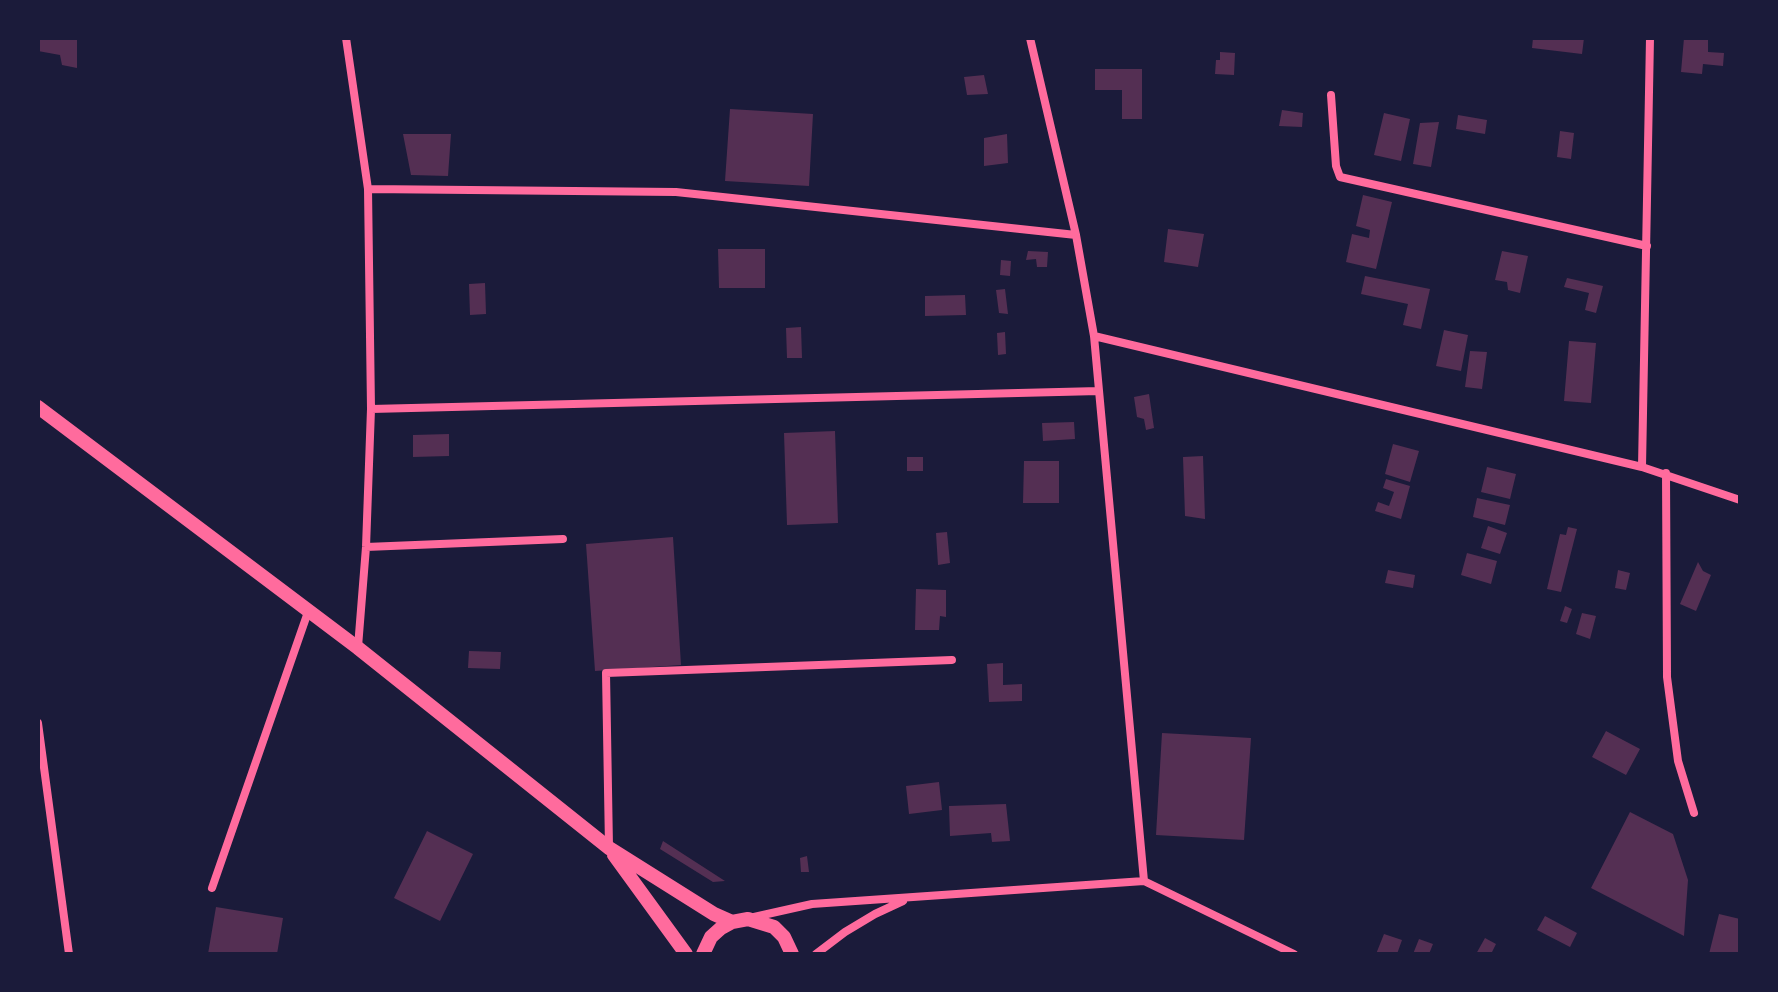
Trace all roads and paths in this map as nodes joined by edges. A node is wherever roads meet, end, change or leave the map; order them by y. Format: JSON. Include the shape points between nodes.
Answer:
{"nodes":[{"id":1,"x":346,"y":38,"type":"edge"},
{"id":2,"x":1030,"y":38,"type":"edge"},
{"id":3,"x":1650,"y":38,"type":"edge"},
{"id":4,"x":1331,"y":95,"type":"dead end"},
{"id":5,"x":368,"y":189,"type":"junction"},
{"id":6,"x":1076,"y":235,"type":"junction"},
{"id":7,"x":1647,"y":246,"type":"junction"},
{"id":8,"x":1094,"y":336,"type":"junction"},
{"id":9,"x":1099,"y":391,"type":"junction"},
{"id":10,"x":38,"y":407,"type":"edge"},
{"id":11,"x":371,"y":409,"type":"junction"},
{"id":12,"x":1642,"y":467,"type":"junction"},
{"id":13,"x":1666,"y":473,"type":"junction"},
{"id":14,"x":1740,"y":500,"type":"edge"},
{"id":15,"x":563,"y":539,"type":"dead end"},
{"id":16,"x":366,"y":547,"type":"junction"},
{"id":17,"x":308,"y":612,"type":"junction"},
{"id":18,"x":358,"y":648,"type":"junction"},
{"id":19,"x":952,"y":660,"type":"dead end"},
{"id":20,"x":38,"y":723,"type":"edge"},
{"id":21,"x":1694,"y":813,"type":"dead end"},
{"id":22,"x":609,"y":848,"type":"junction"},
{"id":23,"x":1144,"y":881,"type":"junction"},
{"id":24,"x":212,"y":888,"type":"dead end"},
{"id":25,"x":907,"y":899,"type":"junction"},
{"id":26,"x":748,"y":919,"type":"junction"},
{"id":27,"x":732,"y":922,"type":"junction"},
{"id":28,"x":684,"y":953,"type":"edge"},
{"id":29,"x":69,"y":954,"type":"edge"},
{"id":30,"x":703,"y":954,"type":"edge"},
{"id":31,"x":792,"y":954,"type":"edge"},
{"id":32,"x":816,"y":954,"type":"edge"},
{"id":33,"x":1294,"y":954,"type":"edge"}],
"edges":[{"from":1,"to":5,"type":"street"},
{"from":2,"to":6,"type":"street"},
{"from":3,"to":7,"type":"street"},
{"from":4,"to":7,"type":"street","via":[[1340,177]]},
{"from":5,"to":6,"type":"street","via":[[676,192]]},
{"from":5,"to":11,"type":"street"},
{"from":6,"to":8,"type":"street"},
{"from":7,"to":12,"type":"street"},
{"from":8,"to":9,"type":"street"},
{"from":8,"to":12,"type":"street"},
{"from":9,"to":11,"type":"street"},
{"from":9,"to":23,"type":"street"},
{"from":10,"to":17,"type":"street"},
{"from":11,"to":16,"type":"street"},
{"from":12,"to":13,"type":"street"},
{"from":13,"to":14,"type":"street"},
{"from":13,"to":21,"type":"street","via":[[1667,677],[1678,761]]},
{"from":15,"to":16,"type":"street"},
{"from":16,"to":18,"type":"street"},
{"from":17,"to":18,"type":"street"},
{"from":17,"to":24,"type":"street"},
{"from":18,"to":22,"type":"street"},
{"from":19,"to":22,"type":"street","via":[[606,673]]},
{"from":20,"to":29,"type":"street"},
{"from":22,"to":27,"type":"street"},
{"from":22,"to":28,"type":"street"},
{"from":23,"to":25,"type":"street"},
{"from":23,"to":33,"type":"street"},
{"from":25,"to":26,"type":"street","via":[[812,904]]},
{"from":25,"to":32,"type":"street"},
{"from":26,"to":27,"type":"street"},
{"from":26,"to":31,"type":"street","via":[[774,927]]},
{"from":27,"to":30,"type":"street","via":[[711,937]]}]}
